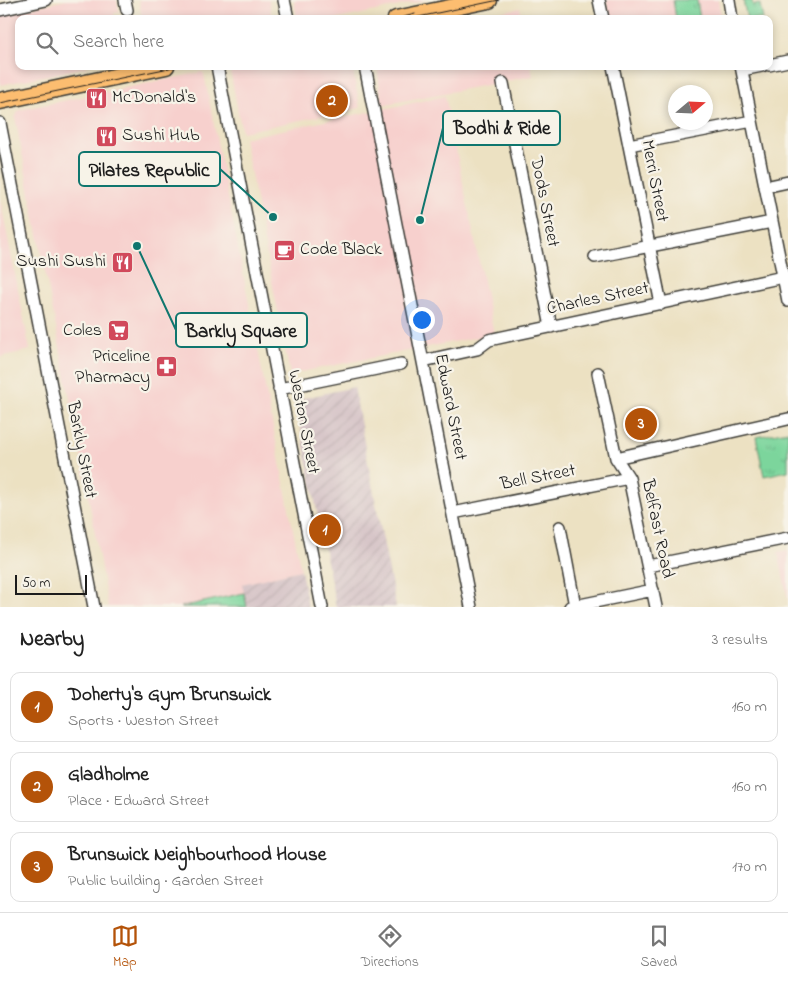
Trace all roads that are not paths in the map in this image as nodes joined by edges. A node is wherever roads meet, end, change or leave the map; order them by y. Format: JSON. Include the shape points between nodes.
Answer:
{"nodes":[{"id":1,"x":46,"y":0,"type":"edge"},
{"id":2,"x":284,"y":0,"type":"edge"},
{"id":3,"x":489,"y":0,"type":"edge"},
{"id":4,"x":599,"y":0,"type":"edge"},
{"id":5,"x":729,"y":0,"type":"edge"},
{"id":6,"x":0,"y":10,"type":"edge"},
{"id":7,"x":287,"y":15,"type":"edge"},
{"id":8,"x":416,"y":15,"type":"edge"},
{"id":9,"x":602,"y":15,"type":"edge"},
{"id":10,"x":731,"y":15,"type":"edge"},
{"id":11,"x":788,"y":61,"type":"edge"},
{"id":12,"x":773,"y":64,"type":"edge"},
{"id":13,"x":147,"y":70,"type":"edge"},
{"id":14,"x":217,"y":70,"type":"edge"},
{"id":15,"x":366,"y":70,"type":"edge"},
{"id":16,"x":614,"y":70,"type":"edge"},
{"id":17,"x":742,"y":70,"type":"edge"},
{"id":18,"x":503,"y":83,"type":"dead end"},
{"id":19,"x":0,"y":101,"type":"edge"},
{"id":20,"x":752,"y":121,"type":"junction"},
{"id":21,"x":0,"y":123,"type":"edge"},
{"id":22,"x":629,"y":145,"type":"junction"},
{"id":23,"x":4,"y":165,"type":"edge"},
{"id":24,"x":788,"y":182,"type":"edge"},
{"id":25,"x":765,"y":187,"type":"junction"},
{"id":26,"x":772,"y":222,"type":"junction"},
{"id":27,"x":649,"y":246,"type":"junction"},
{"id":28,"x":595,"y":257,"type":"dead end"},
{"id":29,"x":783,"y":277,"type":"junction"},
{"id":30,"x":788,"y":301,"type":"edge"},
{"id":31,"x":661,"y":304,"type":"junction"},
{"id":32,"x":550,"y":327,"type":"junction"},
{"id":33,"x":423,"y":361,"type":"junction"},
{"id":34,"x":401,"y":364,"type":"dead end"},
{"id":35,"x":598,"y":373,"type":"dead end"},
{"id":36,"x":279,"y":389,"type":"junction"},
{"id":37,"x":788,"y":419,"type":"edge"},
{"id":38,"x":616,"y":458,"type":"junction"},
{"id":39,"x":630,"y":478,"type":"junction"},
{"id":40,"x":453,"y":513,"type":"junction"},
{"id":41,"x":560,"y":527,"type":"dead end"},
{"id":42,"x":788,"y":538,"type":"edge"},
{"id":43,"x":648,"y":566,"type":"junction"},
{"id":44,"x":653,"y":590,"type":"junction"},
{"id":45,"x":573,"y":606,"type":"edge"},
{"id":46,"x":94,"y":607,"type":"edge"},
{"id":47,"x":322,"y":607,"type":"edge"},
{"id":48,"x":471,"y":607,"type":"edge"},
{"id":49,"x":656,"y":607,"type":"edge"}],
"edges":[{"from":1,"to":6,"type":"street"},
{"from":2,"to":7,"type":"street"},
{"from":3,"to":8,"type":"highway"},
{"from":4,"to":9,"type":"street"},
{"from":5,"to":10,"type":"street"},
{"from":11,"to":12,"type":"street"},
{"from":13,"to":19,"type":"highway"},
{"from":14,"to":36,"type":"street","name":"Weston Street"},
{"from":15,"to":33,"type":"street","name":"Edward Street"},
{"from":16,"to":22,"type":"street","name":"Merri Street"},
{"from":17,"to":20,"type":"street"},
{"from":18,"to":32,"type":"street","name":"Dods Street"},
{"from":20,"to":22,"type":"street"},
{"from":20,"to":25,"type":"street"},
{"from":21,"to":23,"type":"street","name":"Barkly Street"},
{"from":22,"to":27,"type":"street","name":"Merri Street"},
{"from":23,"to":46,"type":"street","name":"Barkly Street"},
{"from":24,"to":25,"type":"street"},
{"from":25,"to":26,"type":"street"},
{"from":26,"to":27,"type":"street"},
{"from":26,"to":29,"type":"street"},
{"from":27,"to":28,"type":"street"},
{"from":27,"to":31,"type":"street","name":"Merri Street"},
{"from":29,"to":30,"type":"street"},
{"from":29,"to":31,"type":"street","name":"Charles Street"},
{"from":31,"to":32,"type":"street","name":"Charles Street"},
{"from":32,"to":33,"type":"street","name":"Charles Street","via":[[489,340],[477,349]]},
{"from":33,"to":40,"type":"street","name":"Edward Street"},
{"from":34,"to":36,"type":"street"},
{"from":35,"to":38,"type":"street","name":"Belfast Road"},
{"from":36,"to":47,"type":"street","name":"Weston Street"},
{"from":37,"to":38,"type":"street"},
{"from":38,"to":39,"type":"street","name":"Belfast Road"},
{"from":39,"to":40,"type":"street","name":"Bell Street"},
{"from":39,"to":43,"type":"street","name":"Belfast Road"},
{"from":40,"to":48,"type":"street","name":"Edward Street"},
{"from":41,"to":45,"type":"street"},
{"from":42,"to":43,"type":"street"},
{"from":43,"to":44,"type":"street","name":"Belfast Road"},
{"from":44,"to":45,"type":"street"},
{"from":44,"to":49,"type":"street","name":"Belfast Road"}]}
